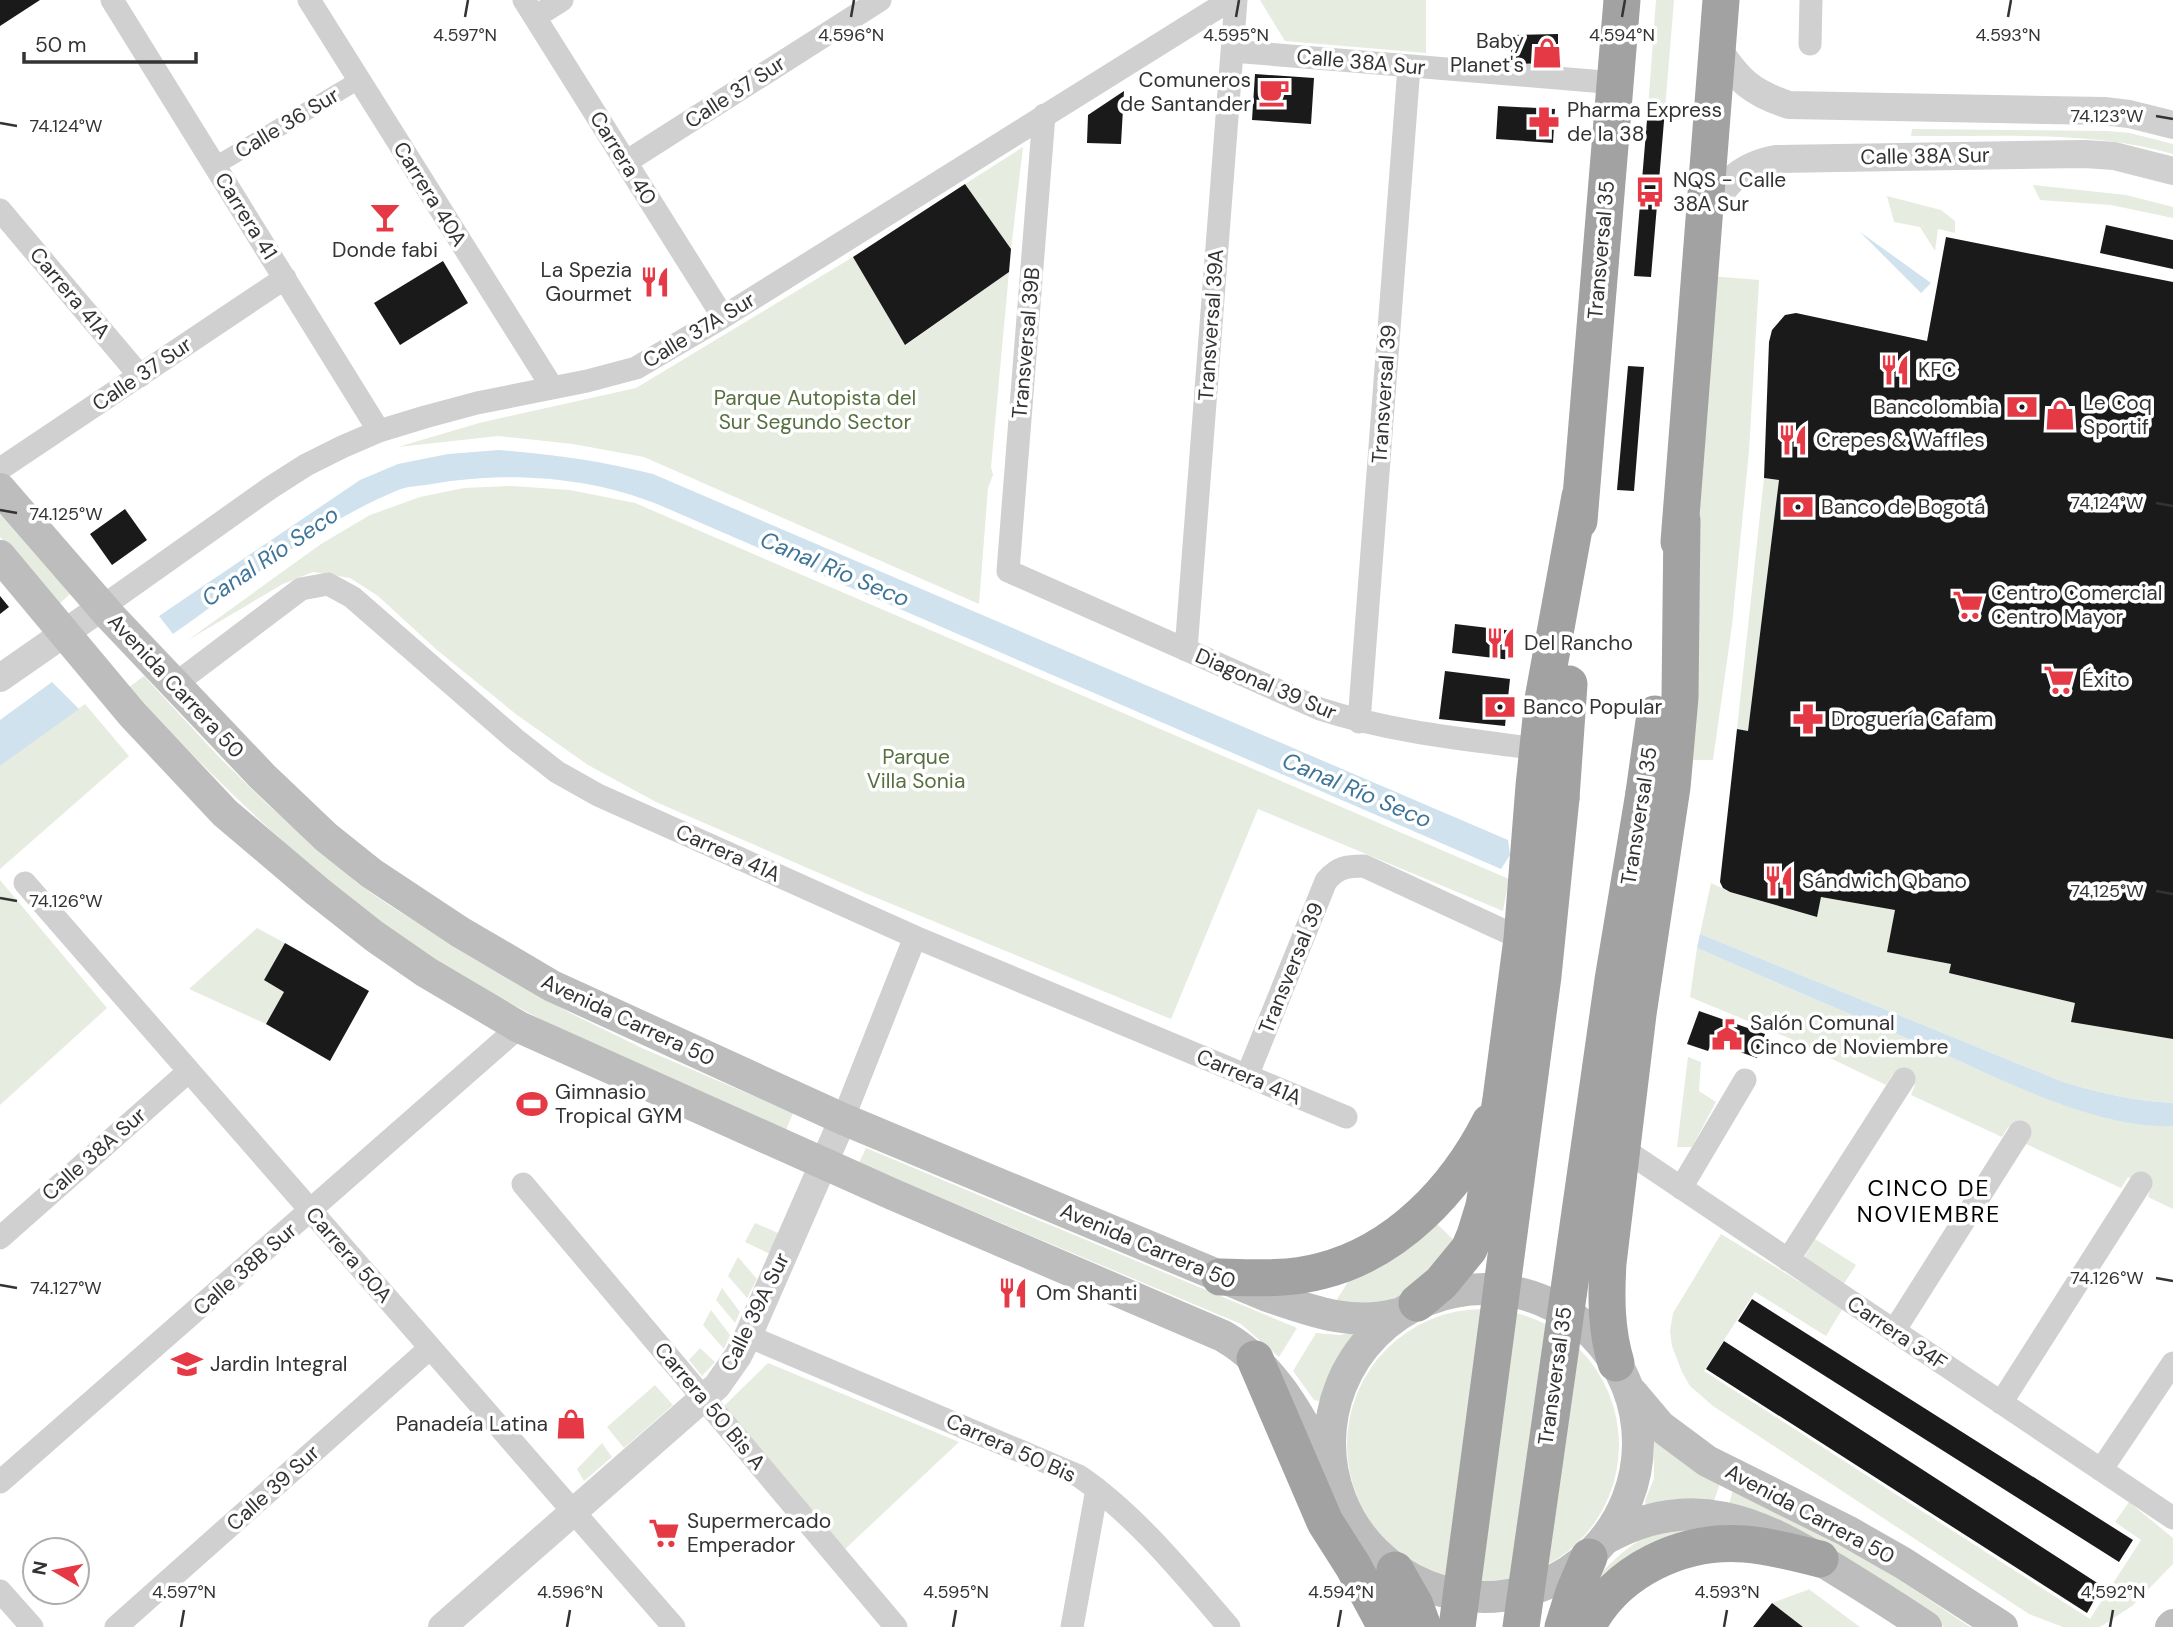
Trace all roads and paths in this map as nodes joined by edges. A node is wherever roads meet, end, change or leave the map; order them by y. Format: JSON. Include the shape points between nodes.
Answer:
{"nodes":[{"id":1,"x":112,"y":0,"type":"edge"},
{"id":2,"x":309,"y":0,"type":"edge"},
{"id":3,"x":562,"y":0,"type":"edge"},
{"id":4,"x":880,"y":0,"type":"edge"},
{"id":5,"x":1230,"y":0,"type":"edge"},
{"id":6,"x":1236,"y":0,"type":"edge"},
{"id":7,"x":1622,"y":0,"type":"edge"},
{"id":8,"x":1721,"y":0,"type":"edge"},
{"id":9,"x":1811,"y":0,"type":"edge"},
{"id":10,"x":530,"y":9,"type":"edge"},
{"id":11,"x":1810,"y":44,"type":"dead end"},
{"id":12,"x":1718,"y":49,"type":"junction"},
{"id":13,"x":1232,"y":51,"type":"junction"},
{"id":14,"x":1409,"y":67,"type":"junction"},
{"id":15,"x":359,"y":80,"type":"junction"},
{"id":16,"x":1616,"y":83,"type":"junction"},
{"id":17,"x":1044,"y":115,"type":"junction"},
{"id":18,"x":2173,"y":125,"type":"edge"},
{"id":19,"x":626,"y":162,"type":"junction"},
{"id":20,"x":215,"y":166,"type":"junction"},
{"id":21,"x":2173,"y":171,"type":"edge"},
{"id":22,"x":0,"y":210,"type":"edge"},
{"id":23,"x":1703,"y":222,"type":"junction"},
{"id":24,"x":285,"y":278,"type":"junction"},
{"id":25,"x":723,"y":317,"type":"junction"},
{"id":26,"x":140,"y":376,"type":"junction"},
{"id":27,"x":552,"y":387,"type":"junction"},
{"id":28,"x":380,"y":431,"type":"junction"},
{"id":29,"x":0,"y":469,"type":"edge"},
{"id":30,"x":0,"y":489,"type":"edge"},
{"id":31,"x":1580,"y":496,"type":"junction"},
{"id":32,"x":1682,"y":520,"type":"junction"},
{"id":33,"x":0,"y":556,"type":"edge"},
{"id":34,"x":1008,"y":571,"type":"joint"},
{"id":35,"x":109,"y":615,"type":"junction"},
{"id":36,"x":71,"y":641,"type":"junction"},
{"id":37,"x":1186,"y":650,"type":"junction"},
{"id":38,"x":0,"y":678,"type":"edge"},
{"id":39,"x":174,"y":685,"type":"junction"},
{"id":40,"x":1359,"y":722,"type":"junction"},
{"id":41,"x":1538,"y":749,"type":"junction"},
{"id":42,"x":25,"y":883,"type":"dead end"},
{"id":43,"x":915,"y":937,"type":"junction"},
{"id":44,"x":1522,"y":939,"type":"junction"},
{"id":45,"x":519,"y":1027,"type":"junction"},
{"id":46,"x":189,"y":1071,"type":"junction"},
{"id":47,"x":1247,"y":1076,"type":"junction"},
{"id":48,"x":1904,"y":1079,"type":"dead end"},
{"id":49,"x":1745,"y":1080,"type":"dead end"},
{"id":50,"x":1501,"y":1099,"type":"junction"},
{"id":51,"x":1346,"y":1117,"type":"dead end"},
{"id":52,"x":843,"y":1119,"type":"junction"},
{"id":53,"x":2020,"y":1132,"type":"dead end"},
{"id":54,"x":1622,"y":1148,"type":"junction"},
{"id":55,"x":823,"y":1163,"type":"junction"},
{"id":56,"x":2141,"y":1183,"type":"dead end"},
{"id":57,"x":523,"y":1184,"type":"dead end"},
{"id":58,"x":1681,"y":1188,"type":"junction"},
{"id":59,"x":311,"y":1211,"type":"junction"},
{"id":60,"x":0,"y":1238,"type":"edge"},
{"id":61,"x":1788,"y":1260,"type":"junction"},
{"id":62,"x":1220,"y":1277,"type":"junction"},
{"id":63,"x":1407,"y":1309,"type":"junction"},
{"id":64,"x":1894,"y":1331,"type":"junction"},
{"id":65,"x":748,"y":1336,"type":"junction"},
{"id":66,"x":430,"y":1348,"type":"junction"},
{"id":67,"x":1255,"y":1359,"type":"junction"},
{"id":68,"x":2173,"y":1363,"type":"edge"},
{"id":69,"x":1623,"y":1376,"type":"junction"},
{"id":70,"x":704,"y":1399,"type":"junction"},
{"id":71,"x":2001,"y":1402,"type":"junction"},
{"id":72,"x":2101,"y":1470,"type":"junction"},
{"id":73,"x":0,"y":1482,"type":"edge"},
{"id":74,"x":1335,"y":1482,"type":"junction"},
{"id":75,"x":1097,"y":1489,"type":"junction"},
{"id":76,"x":573,"y":1513,"type":"junction"},
{"id":77,"x":2173,"y":1518,"type":"edge"},
{"id":78,"x":1597,"y":1548,"type":"junction"},
{"id":79,"x":1820,"y":1559,"type":"junction"},
{"id":80,"x":1395,"y":1570,"type":"junction"},
{"id":81,"x":0,"y":1591,"type":"edge"},
{"id":82,"x":1223,"y":1624,"type":"edge"},
{"id":83,"x":32,"y":1627,"type":"edge"},
{"id":84,"x":116,"y":1627,"type":"edge"},
{"id":85,"x":442,"y":1627,"type":"edge"},
{"id":86,"x":674,"y":1627,"type":"edge"},
{"id":87,"x":896,"y":1627,"type":"edge"},
{"id":88,"x":1072,"y":1627,"type":"edge"},
{"id":89,"x":1386,"y":1627,"type":"edge"},
{"id":90,"x":1423,"y":1627,"type":"edge"},
{"id":91,"x":1457,"y":1627,"type":"edge"},
{"id":92,"x":1521,"y":1627,"type":"edge"},
{"id":93,"x":1563,"y":1627,"type":"edge"},
{"id":94,"x":1587,"y":1627,"type":"edge"},
{"id":95,"x":1926,"y":1627,"type":"edge"},
{"id":96,"x":2002,"y":1627,"type":"edge"}],
"edges":[{"from":1,"to":20,"type":"street","name":"Carrera 41"},
{"from":2,"to":15,"type":"street","name":"Carrera 40A"},
{"from":3,"to":10,"type":"street"},
{"from":4,"to":19,"type":"street","name":"Calle 37 Sur"},
{"from":5,"to":17,"type":"street","name":"Calle 37A Sur"},
{"from":6,"to":13,"type":"street","name":"Transversal 39A"},
{"from":7,"to":16,"type":"highway","name":"Transversal 35"},
{"from":8,"to":12,"type":"highway","name":"Transversal 35"},
{"from":9,"to":11,"type":"street"},
{"from":10,"to":19,"type":"street","name":"Carrera 40"},
{"from":12,"to":18,"type":"street","via":[[1747,86],[1789,105],[2104,111]]},
{"from":12,"to":23,"type":"highway","name":"Transversal 35"},
{"from":13,"to":14,"type":"street","name":"Calle 38A Sur"},
{"from":13,"to":37,"type":"street","name":"Transversal 39A"},
{"from":14,"to":16,"type":"street","name":"Calle 38A Sur"},
{"from":14,"to":40,"type":"street","name":"Transversal 39"},
{"from":15,"to":20,"type":"street","name":"Calle 36 Sur"},
{"from":15,"to":27,"type":"street","name":"Carrera 40A"},
{"from":16,"to":31,"type":"highway","name":"Transversal 35"},
{"from":17,"to":25,"type":"street","name":"Calle 37A Sur"},
{"from":17,"to":34,"type":"street","name":"Transversal 39B"},
{"from":19,"to":25,"type":"street","name":"Carrera 40"},
{"from":20,"to":24,"type":"street","name":"Carrera 41"},
{"from":21,"to":23,"type":"street","name":"Calle 38A Sur","via":[[2114,156],[2085,154],[1776,159],[1752,166],[1731,180]]},
{"from":22,"to":26,"type":"street","name":"Carrera 41A"},
{"from":23,"to":32,"type":"highway","name":"Transversal 35"},
{"from":24,"to":26,"type":"street","name":"Calle 37 Sur"},
{"from":24,"to":28,"type":"street","name":"Carrera 41"},
{"from":25,"to":27,"type":"street","name":"Calle 37A Sur","via":[[636,368]]},
{"from":26,"to":29,"type":"street","name":"Calle 37 Sur"},
{"from":27,"to":28,"type":"street","name":"Calle 37A Sur"},
{"from":28,"to":35,"type":"street","name":"Calle 37A Sur","via":[[306,465],[270,488]]},
{"from":30,"to":35,"type":"main road","name":"Avenida Carrera 50"},
{"from":31,"to":41,"type":"highway","via":[[1552,643]]},
{"from":31,"to":91,"type":"highway","name":"Transversal 35","bridge":true,"via":[[1561,798],[1544,976]]},
{"from":32,"to":54,"type":"highway","via":[[1680,697],[1672,787]]},
{"from":32,"to":92,"type":"highway","name":"Transversal 35","bridge":true},
{"from":33,"to":36,"type":"main road"},
{"from":34,"to":37,"type":"street","name":"Diagonal 39 Sur"},
{"from":35,"to":36,"type":"street"},
{"from":35,"to":39,"type":"main road","name":"Avenida Carrera 50"},
{"from":36,"to":38,"type":"street"},
{"from":36,"to":45,"type":"main road","via":[[225,813],[374,936]]},
{"from":37,"to":40,"type":"street","name":"Diagonal 39 Sur","via":[[1280,693]]},
{"from":39,"to":43,"type":"street","name":"Carrera 41A","via":[[302,589],[328,584],[352,597],[557,772],[598,795]]},
{"from":39,"to":52,"type":"main road","name":"Avenida Carrera 50","via":[[326,836],[371,873],[449,925],[552,986]]},
{"from":40,"to":41,"type":"street","name":"Diagonal 39 Sur"},
{"from":41,"to":44,"type":"highway"},
{"from":42,"to":46,"type":"street","name":"Carrera 50A"},
{"from":43,"to":47,"type":"street","name":"Carrera 41A"},
{"from":43,"to":52,"type":"street","name":"Calle 39A Sur"},
{"from":44,"to":47,"type":"street","name":"Transversal 39","via":[[1364,866],[1343,866],[1326,881]]},
{"from":44,"to":50,"type":"highway"},
{"from":45,"to":55,"type":"main road"},
{"from":45,"to":59,"type":"street","name":"Calle 38B Sur"},
{"from":46,"to":59,"type":"street","name":"Carrera 50A"},
{"from":46,"to":60,"type":"street","name":"Calle 38A Sur"},
{"from":47,"to":51,"type":"street","name":"Carrera 41A"},
{"from":48,"to":61,"type":"street"},
{"from":49,"to":58,"type":"street"},
{"from":50,"to":62,"type":"highway","via":[[1461,1168],[1407,1228],[1381,1246],[1311,1273]]},
{"from":50,"to":63,"type":"highway","via":[[1475,1236],[1454,1268]]},
{"from":52,"to":55,"type":"street","name":"Calle 39A Sur"},
{"from":52,"to":62,"type":"main road","name":"Avenida Carrera 50"},
{"from":53,"to":64,"type":"street"},
{"from":54,"to":58,"type":"street","name":"Carrera 34F"},
{"from":54,"to":69,"type":"highway","via":[[1606,1288],[1609,1335]]},
{"from":55,"to":65,"type":"street","name":"Calle 39A Sur"},
{"from":55,"to":67,"type":"main road","via":[[1207,1328]]},
{"from":56,"to":71,"type":"street"},
{"from":57,"to":70,"type":"street","name":"Carrera 50 Bis A"},
{"from":58,"to":61,"type":"street","name":"Carrera 34F"},
{"from":59,"to":66,"type":"street","name":"Carrera 50A"},
{"from":59,"to":73,"type":"street","name":"Calle 38B Sur"},
{"from":61,"to":64,"type":"street","name":"Carrera 34F"},
{"from":62,"to":63,"type":"main road","name":"Avenida Carrera 50","via":[[1348,1320],[1385,1318]]},
{"from":63,"to":69,"type":"main road","name":"Avenida Carrera 50","via":[[1453,1291],[1491,1288],[1529,1294],[1563,1310],[1593,1333]]},
{"from":63,"to":74,"type":"main road","via":[[1374,1335],[1340,1388],[1331,1429]]},
{"from":64,"to":71,"type":"street","name":"Carrera 34F"},
{"from":65,"to":70,"type":"street","name":"Calle 39A Sur","via":[[730,1370]]},
{"from":65,"to":75,"type":"street","name":"Carrera 50 Bis","via":[[1058,1466]]},
{"from":66,"to":76,"type":"street","name":"Carrera 50A"},
{"from":66,"to":84,"type":"street","name":"Calle 39 Sur"},
{"from":67,"to":74,"type":"main road","via":[[1287,1397]]},
{"from":67,"to":89,"type":"highway","via":[[1325,1522]]},
{"from":68,"to":72,"type":"street"},
{"from":69,"to":78,"type":"main road","via":[[1638,1427],[1637,1467],[1626,1505]]},
{"from":69,"to":96,"type":"main road","name":"Avenida Carrera 50","via":[[1660,1426],[1707,1461],[1869,1544]]},
{"from":70,"to":76,"type":"street","name":"Calle 39A Sur"},
{"from":70,"to":87,"type":"street","name":"Carrera 50 Bis A"},
{"from":71,"to":72,"type":"street","name":"Carrera 34F"},
{"from":72,"to":77,"type":"street","name":"Carrera 34F"},
{"from":74,"to":80,"type":"main road","via":[[1348,1515],[1368,1545]]},
{"from":75,"to":82,"type":"street","name":"Carrera 50 Bis","via":[[1126,1514]]},
{"from":75,"to":88,"type":"street"},
{"from":76,"to":85,"type":"street","name":"Calle 39A Sur"},
{"from":76,"to":86,"type":"street","name":"Carrera 50A"},
{"from":78,"to":79,"type":"main road","name":"Avenida Carrera 50","via":[[1632,1525],[1699,1513],[1755,1525]]},
{"from":78,"to":80,"type":"main road","via":[[1560,1578],[1528,1592],[1494,1598],[1459,1596],[1425,1587]]},
{"from":78,"to":93,"type":"highway","via":[[1574,1592]]},
{"from":79,"to":94,"type":"highway","via":[[1744,1544],[1713,1544],[1677,1552],[1631,1576]]},
{"from":79,"to":95,"type":"main road","name":"Avenida Carrera 50"},
{"from":80,"to":90,"type":"highway"},
{"from":81,"to":83,"type":"street"}]}
